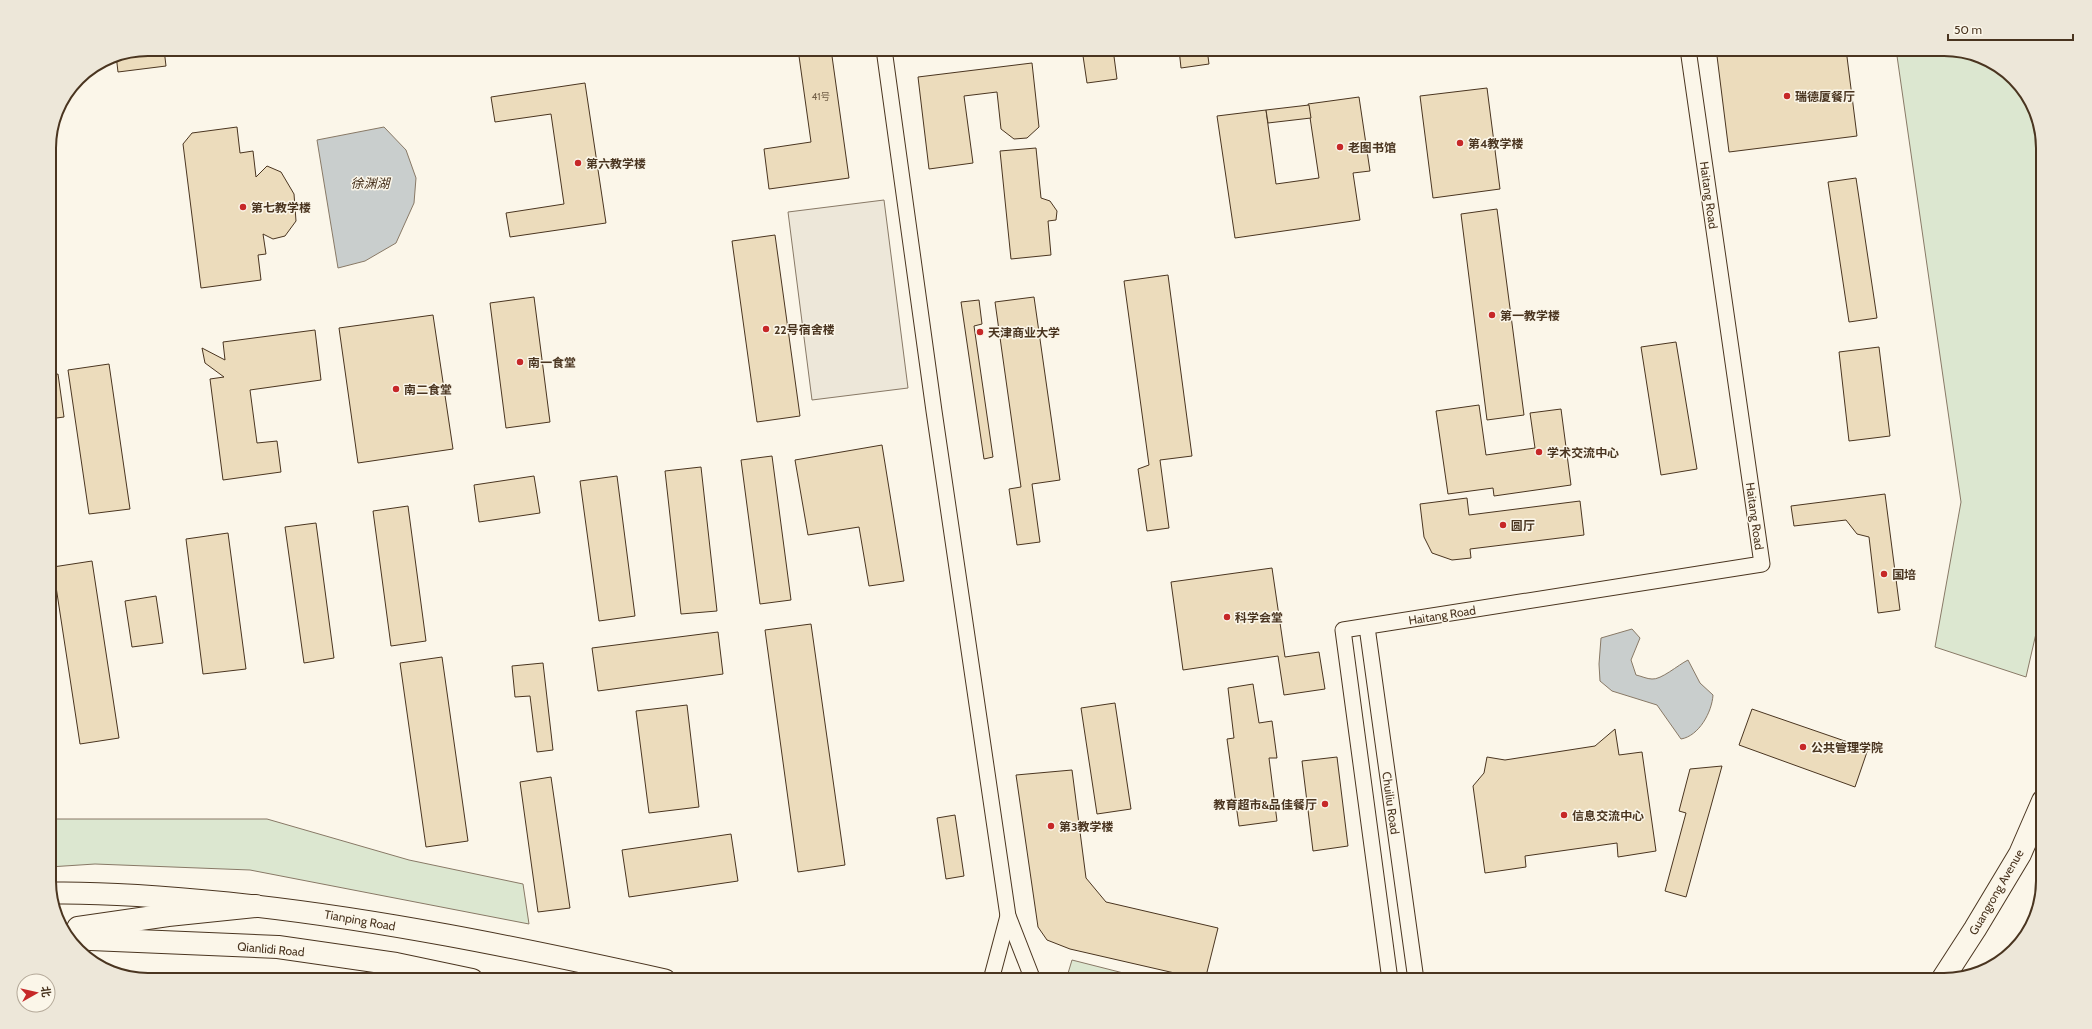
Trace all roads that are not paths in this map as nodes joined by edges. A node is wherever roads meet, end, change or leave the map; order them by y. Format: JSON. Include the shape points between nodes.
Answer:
{"nodes":[{"id":1,"x":885,"y":56,"type":"edge"},
{"id":2,"x":1689,"y":56,"type":"edge"},
{"id":3,"x":1367,"y":626,"type":"junction"},
{"id":4,"x":1343,"y":630,"type":"joint"},
{"id":5,"x":2036,"y":817,"type":"edge"},
{"id":6,"x":57,"y":893,"type":"edge"},
{"id":7,"x":256,"y":906,"type":"junction"},
{"id":8,"x":1008,"y":916,"type":"junction"},
{"id":9,"x":70,"y":930,"type":"edge"},
{"id":10,"x":76,"y":938,"type":"edge"},
{"id":11,"x":439,"y":973,"type":"edge"},
{"id":12,"x":633,"y":973,"type":"edge"},
{"id":13,"x":993,"y":973,"type":"edge"},
{"id":14,"x":1030,"y":973,"type":"edge"},
{"id":15,"x":1389,"y":973,"type":"edge"},
{"id":16,"x":1415,"y":973,"type":"edge"},
{"id":17,"x":1947,"y":973,"type":"edge"}],
"edges":[{"from":1,"to":8,"type":"street"},
{"from":2,"to":3,"type":"street","name":"Haitang Road","via":[[1762,564]]},
{"from":3,"to":4,"type":"street","name":"Haitang Road"},
{"from":3,"to":16,"type":"street","name":"Chuiliu Road"},
{"from":4,"to":15,"type":"street","name":"Chuiliu Road"},
{"from":5,"to":17,"type":"main road","name":"Guangrong Avenue","via":[[2020,854]]},
{"from":6,"to":7,"type":"street","name":"Tianping Road","via":[[109,893]]},
{"from":7,"to":9,"type":"main road","via":[[168,915]]},
{"from":7,"to":12,"type":"street","name":"Tianping Road","via":[[315,912],[431,932]]},
{"from":8,"to":13,"type":"street"},
{"from":8,"to":14,"type":"street"},
{"from":10,"to":11,"type":"main road","name":"Qianlidi Road","via":[[278,947],[396,964]]}]}
